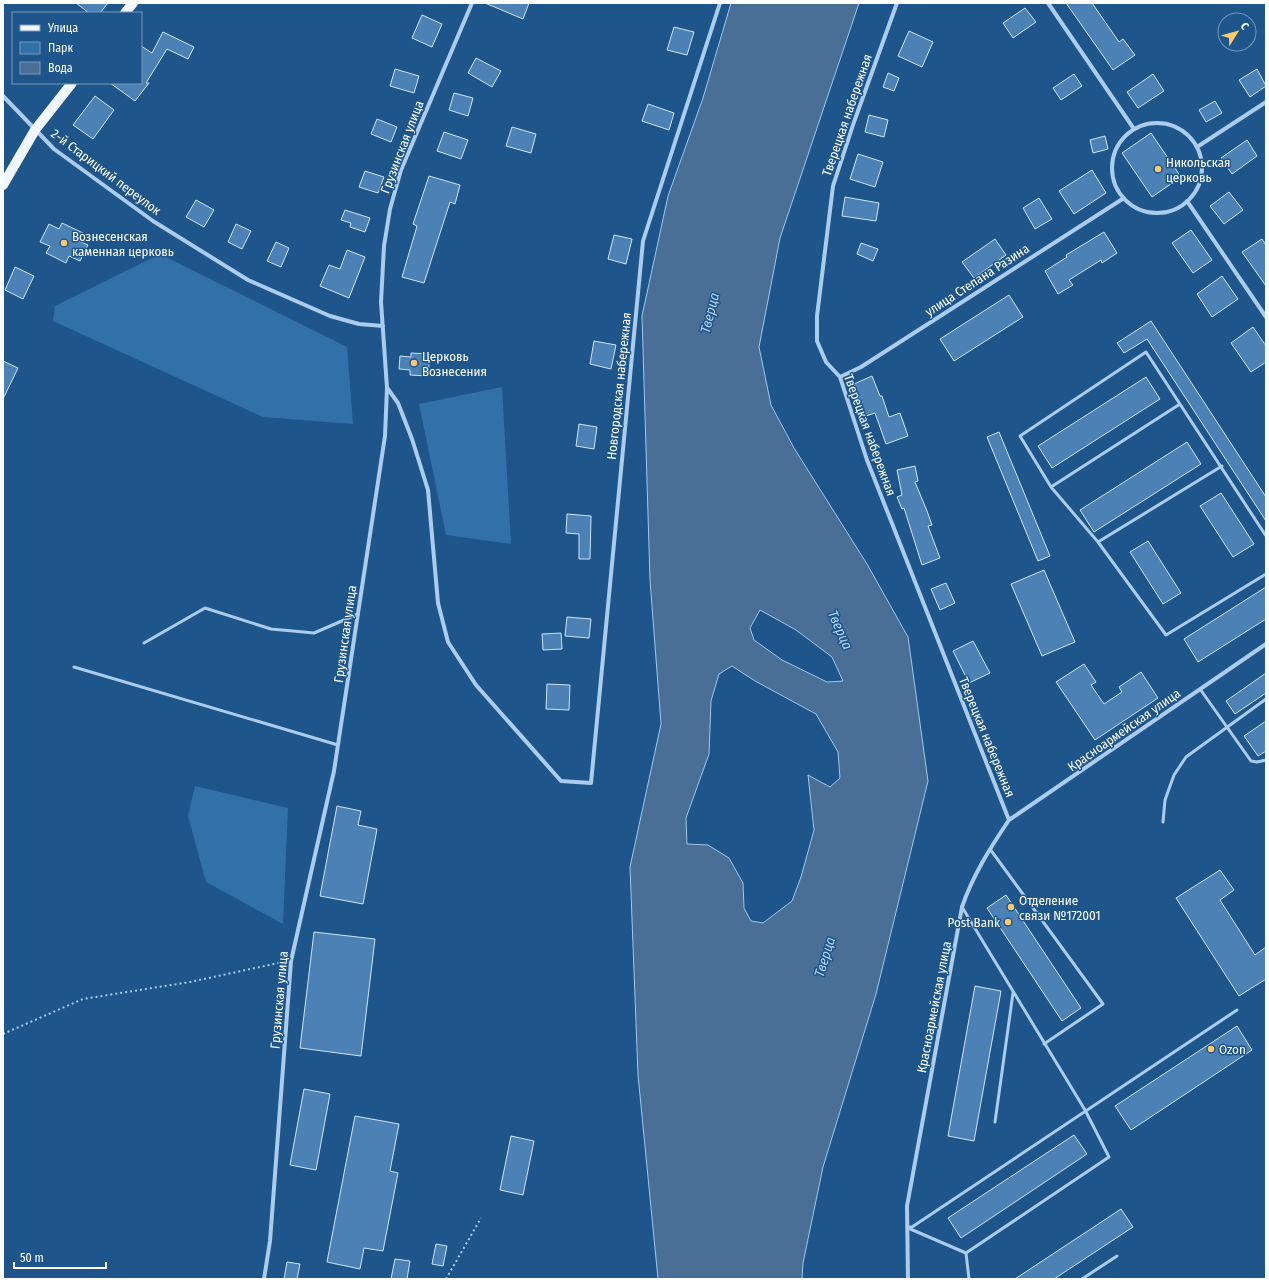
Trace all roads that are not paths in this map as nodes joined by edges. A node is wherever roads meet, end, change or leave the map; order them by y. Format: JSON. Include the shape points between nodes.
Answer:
{"nodes":[{"id":1,"x":133,"y":3,"type":"edge"},
{"id":2,"x":472,"y":3,"type":"edge"},
{"id":3,"x":720,"y":3,"type":"edge"},
{"id":4,"x":897,"y":3,"type":"edge"},
{"id":5,"x":1048,"y":3,"type":"edge"},
{"id":6,"x":126,"y":12,"type":"edge"},
{"id":7,"x":71,"y":84,"type":"edge"},
{"id":8,"x":3,"y":96,"type":"edge"},
{"id":9,"x":1266,"y":102,"type":"edge"},
{"id":10,"x":1134,"y":129,"type":"junction"},
{"id":11,"x":35,"y":130,"type":"junction"},
{"id":12,"x":1197,"y":147,"type":"junction"},
{"id":13,"x":3,"y":185,"type":"edge"},
{"id":14,"x":1124,"y":198,"type":"junction"},
{"id":15,"x":1187,"y":201,"type":"junction"},
{"id":16,"x":1266,"y":317,"type":"edge"},
{"id":17,"x":383,"y":326,"type":"junction"},
{"id":18,"x":840,"y":377,"type":"junction"},
{"id":19,"x":387,"y":388,"type":"junction"},
{"id":20,"x":1180,"y":404,"type":"junction"},
{"id":21,"x":1222,"y":466,"type":"junction"},
{"id":22,"x":1050,"y":487,"type":"junction"},
{"id":23,"x":1266,"y":536,"type":"edge"},
{"id":24,"x":1098,"y":542,"type":"junction"},
{"id":25,"x":1266,"y":574,"type":"edge"},
{"id":26,"x":358,"y":614,"type":"junction"},
{"id":27,"x":144,"y":643,"type":"dead end"},
{"id":28,"x":1266,"y":644,"type":"edge"},
{"id":29,"x":74,"y":667,"type":"dead end"},
{"id":30,"x":1200,"y":689,"type":"junction"},
{"id":31,"x":1266,"y":700,"type":"edge"},
{"id":32,"x":1226,"y":728,"type":"junction"},
{"id":33,"x":338,"y":745,"type":"junction"},
{"id":34,"x":1266,"y":760,"type":"edge"},
{"id":35,"x":1009,"y":820,"type":"junction"},
{"id":36,"x":1164,"y":822,"type":"dead end"},
{"id":37,"x":989,"y":848,"type":"junction"},
{"id":38,"x":962,"y":907,"type":"junction"},
{"id":39,"x":1013,"y":993,"type":"junction"},
{"id":40,"x":1236,"y":1010,"type":"dead end"},
{"id":41,"x":1044,"y":1044,"type":"junction"},
{"id":42,"x":1085,"y":1110,"type":"junction"},
{"id":43,"x":995,"y":1122,"type":"dead end"},
{"id":44,"x":907,"y":1227,"type":"junction"},
{"id":45,"x":966,"y":1253,"type":"junction"},
{"id":46,"x":1117,"y":1256,"type":"dead end"},
{"id":47,"x":264,"y":1279,"type":"edge"},
{"id":48,"x":908,"y":1279,"type":"edge"},
{"id":49,"x":969,"y":1279,"type":"edge"},
{"id":50,"x":1082,"y":1279,"type":"edge"}],
"edges":[{"from":1,"to":6,"type":"main road"},
{"from":2,"to":17,"type":"street","name":"Грузинская улица","via":[[401,170],[390,208],[384,246],[381,302]]},
{"from":3,"to":19,"type":"street","name":"Новгородская набережная","via":[[643,241],[591,783],[561,780],[476,685],[448,642],[438,603],[428,490],[398,403]]},
{"from":4,"to":18,"type":"street","name":"Тверецкая набережная","via":[[832,186],[817,316],[817,341],[826,362]]},
{"from":5,"to":10,"type":"street"},
{"from":7,"to":11,"type":"main road"},
{"from":8,"to":11,"type":"street","name":"2-й Старицкий переулок"},
{"from":9,"to":12,"type":"street"},
{"from":10,"to":12,"type":"street","via":[[1151,123],[1169,124],[1181,129]]},
{"from":10,"to":14,"type":"street","via":[[1116,148],[1112,161],[1116,187]]},
{"from":11,"to":13,"type":"main road"},
{"from":11,"to":17,"type":"street","name":"2-й Старицкий переулок","via":[[54,149],[153,221],[248,280],[330,316],[359,324]]},
{"from":12,"to":15,"type":"street","via":[[1202,170],[1197,187]]},
{"from":14,"to":15,"type":"street","via":[[1143,210],[1155,212],[1177,208]]},
{"from":14,"to":18,"type":"street","name":"улица Степана Разина","via":[[861,367]]},
{"from":15,"to":16,"type":"street"},
{"from":17,"to":19,"type":"street","name":"Грузинская улица"},
{"from":18,"to":35,"type":"street","name":"Тверецкая набережная","via":[[867,460]]},
{"from":19,"to":26,"type":"street","name":"Грузинская улица","via":[[384,436]]},
{"from":20,"to":21,"type":"lane"},
{"from":20,"to":22,"type":"lane"},
{"from":20,"to":22,"type":"lane","via":[[1146,352],[1020,436]]},
{"from":21,"to":23,"type":"lane"},
{"from":21,"to":24,"type":"lane"},
{"from":22,"to":24,"type":"lane"},
{"from":24,"to":25,"type":"lane","via":[[1166,635]]},
{"from":26,"to":27,"type":"lane","via":[[314,633],[270,629],[205,608]]},
{"from":26,"to":33,"type":"street","name":"Грузинская улица"},
{"from":28,"to":30,"type":"street","name":"Красноармейская улица"},
{"from":29,"to":33,"type":"lane"},
{"from":30,"to":32,"type":"lane"},
{"from":30,"to":35,"type":"street","name":"Красноармейская улица"},
{"from":31,"to":32,"type":"lane"},
{"from":32,"to":34,"type":"lane","via":[[1251,761]]},
{"from":32,"to":36,"type":"lane","via":[[1186,757],[1174,776],[1164,800]]},
{"from":33,"to":47,"type":"street","name":"Грузинская улица","via":[[291,961],[270,1241]]},
{"from":35,"to":37,"type":"street","name":"Красноармейская улица"},
{"from":37,"to":38,"type":"street","name":"Красноармейская улица"},
{"from":37,"to":41,"type":"lane","via":[[1103,1004]]},
{"from":38,"to":39,"type":"lane"},
{"from":38,"to":44,"type":"street","name":"Красноармейская улица","via":[[907,1206]]},
{"from":39,"to":41,"type":"lane"},
{"from":39,"to":43,"type":"lane"},
{"from":40,"to":42,"type":"lane"},
{"from":41,"to":42,"type":"lane"},
{"from":42,"to":44,"type":"lane","via":[[918,1223]]},
{"from":42,"to":45,"type":"lane","via":[[1109,1157]]},
{"from":44,"to":45,"type":"lane"},
{"from":44,"to":48,"type":"street","name":"Красноармейская улица"},
{"from":45,"to":49,"type":"lane"},
{"from":46,"to":50,"type":"lane"}]}
